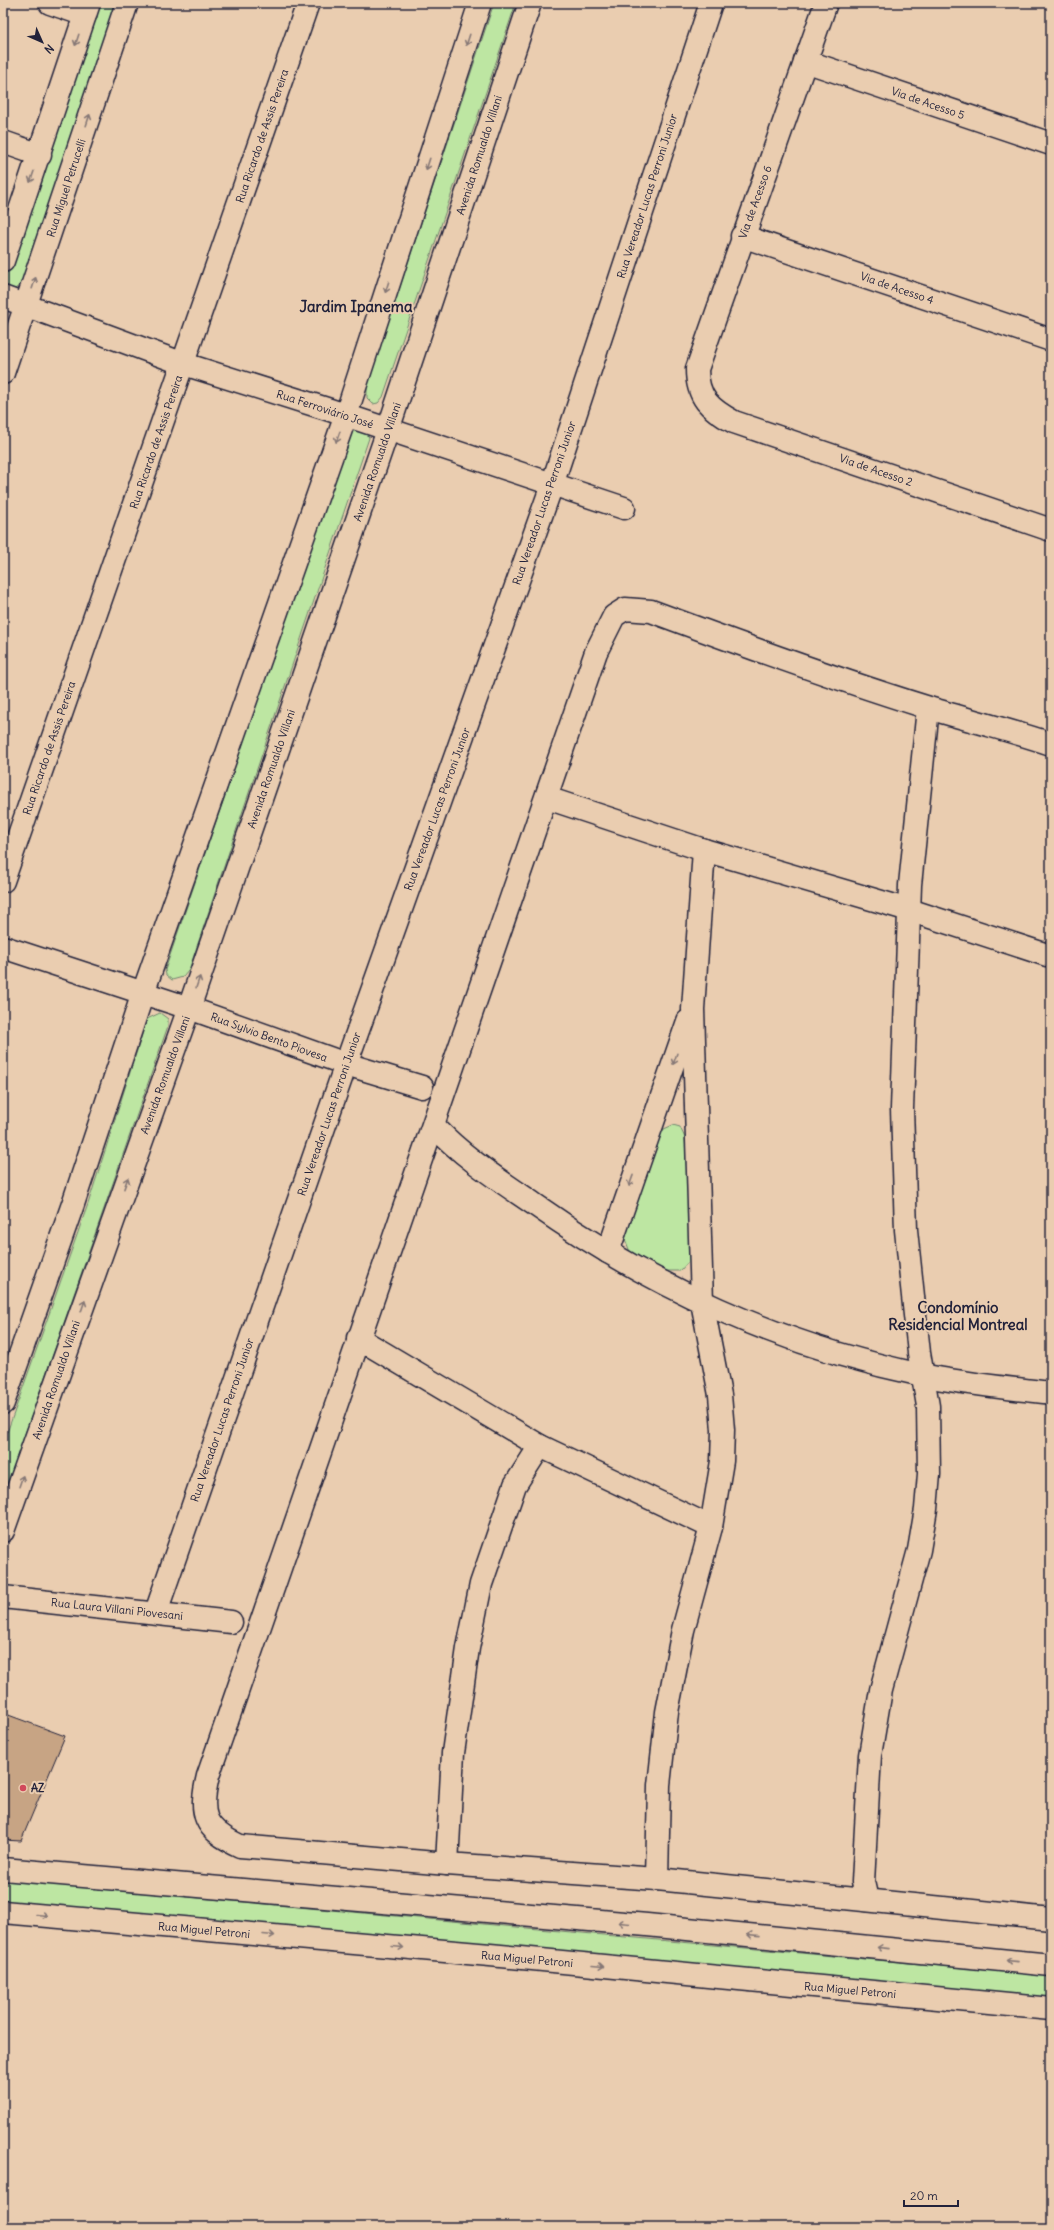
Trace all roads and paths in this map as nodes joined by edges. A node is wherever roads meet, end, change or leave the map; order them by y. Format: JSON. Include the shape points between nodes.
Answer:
{"nodes":[{"id":1,"x":50,"y":3,"type":"edge"},
{"id":2,"x":128,"y":3,"type":"edge"},
{"id":3,"x":308,"y":3,"type":"edge"},
{"id":4,"x":480,"y":3,"type":"edge"},
{"id":5,"x":530,"y":3,"type":"edge"},
{"id":6,"x":711,"y":3,"type":"edge"},
{"id":7,"x":826,"y":3,"type":"edge"},
{"id":8,"x":87,"y":9,"type":"edge"},
{"id":9,"x":805,"y":62,"type":"junction"},
{"id":10,"x":3,"y":142,"type":"edge"},
{"id":11,"x":1051,"y":144,"type":"edge"},
{"id":12,"x":40,"y":155,"type":"junction"},
{"id":13,"x":742,"y":236,"type":"junction"},
{"id":14,"x":3,"y":261,"type":"edge"},
{"id":15,"x":3,"y":297,"type":"edge"},
{"id":16,"x":26,"y":305,"type":"junction"},
{"id":17,"x":1051,"y":340,"type":"edge"},
{"id":18,"x":184,"y":364,"type":"junction"},
{"id":19,"x":3,"y":373,"type":"edge"},
{"id":20,"x":706,"y":402,"type":"joint"},
{"id":21,"x":346,"y":415,"type":"junction"},
{"id":22,"x":388,"y":430,"type":"junction"},
{"id":23,"x":552,"y":486,"type":"junction"},
{"id":24,"x":624,"y":508,"type":"dead end"},
{"id":25,"x":1051,"y":530,"type":"edge"},
{"id":26,"x":928,"y":708,"type":"junction"},
{"id":27,"x":1051,"y":744,"type":"edge"},
{"id":28,"x":547,"y":798,"type":"junction"},
{"id":29,"x":704,"y":850,"type":"junction"},
{"id":30,"x":3,"y":881,"type":"edge"},
{"id":31,"x":909,"y":910,"type":"junction"},
{"id":32,"x":3,"y":947,"type":"edge"},
{"id":33,"x":1050,"y":956,"type":"edge"},
{"id":34,"x":143,"y":993,"type":"junction"},
{"id":35,"x":189,"y":1008,"type":"junction"},
{"id":36,"x":693,"y":1009,"type":"junction"},
{"id":37,"x":346,"y":1064,"type":"junction"},
{"id":38,"x":422,"y":1087,"type":"dead end"},
{"id":39,"x":434,"y":1126,"type":"junction"},
{"id":40,"x":608,"y":1252,"type":"junction"},
{"id":41,"x":702,"y":1302,"type":"junction"},
{"id":42,"x":358,"y":1338,"type":"junction"},
{"id":43,"x":922,"y":1375,"type":"junction"},
{"id":44,"x":1051,"y":1393,"type":"edge"},
{"id":45,"x":3,"y":1403,"type":"edge"},
{"id":46,"x":540,"y":1446,"type":"junction"},
{"id":47,"x":711,"y":1527,"type":"junction"},
{"id":48,"x":3,"y":1531,"type":"edge"},
{"id":49,"x":3,"y":1597,"type":"edge"},
{"id":50,"x":156,"y":1612,"type":"junction"},
{"id":51,"x":231,"y":1622,"type":"dead end"},
{"id":52,"x":447,"y":1864,"type":"junction"},
{"id":53,"x":3,"y":1869,"type":"edge"},
{"id":54,"x":657,"y":1879,"type":"junction"},
{"id":55,"x":867,"y":1900,"type":"junction"},
{"id":56,"x":3,"y":1912,"type":"edge"},
{"id":57,"x":1051,"y":1919,"type":"edge"},
{"id":58,"x":1051,"y":1965,"type":"edge"},
{"id":59,"x":1051,"y":2009,"type":"edge"}],
"edges":[{"from":1,"to":8,"type":"street"},
{"from":16,"to":2,"type":"street","name":"Rua Miguel Petrucelli","one_way":true},
{"from":3,"to":18,"type":"street","name":"Rua Ricardo de Assis Pereira"},
{"from":4,"to":21,"type":"street","one_way":true},
{"from":5,"to":22,"type":"street","name":"Avenida Romualdo Villani"},
{"from":6,"to":23,"type":"street","name":"Rua Vereador Lucas Perroni Junior"},
{"from":7,"to":9,"type":"street","name":"Via de Acesso 6"},
{"from":8,"to":12,"type":"street","one_way":true},
{"from":9,"to":11,"type":"street","name":"Via de Acesso 5"},
{"from":9,"to":13,"type":"street","name":"Via de Acesso 6"},
{"from":10,"to":12,"type":"street"},
{"from":12,"to":14,"type":"street","one_way":true},
{"from":13,"to":17,"type":"street","name":"Via de Acesso 4"},
{"from":13,"to":20,"type":"street","name":"Via de Acesso 6","via":[[697,369],[700,390]]},
{"from":15,"to":16,"type":"street","name":"Rua Ferroviário José"},
{"from":16,"to":18,"type":"street","name":"Rua Ferroviário José"},
{"from":16,"to":19,"type":"street","name":"Rua Miguel Petrucelli"},
{"from":18,"to":21,"type":"street","name":"Rua Ferroviário José"},
{"from":18,"to":30,"type":"street","name":"Rua Ricardo de Assis Pereira"},
{"from":20,"to":25,"type":"street","name":"Via de Acesso 2","via":[[714,411],[734,422]]},
{"from":21,"to":22,"type":"street","name":"Rua Ferroviário José"},
{"from":21,"to":34,"type":"street","one_way":true},
{"from":22,"to":23,"type":"street","name":"Rua Ferroviário José"},
{"from":35,"to":22,"type":"street","name":"Avenida Romualdo Villani","one_way":true},
{"from":23,"to":24,"type":"street","name":"Rua Ferroviário José"},
{"from":23,"to":37,"type":"street","name":"Rua Vereador Lucas Perroni Junior"},
{"from":26,"to":27,"type":"street"},
{"from":26,"to":28,"type":"street","via":[[812,670],[651,611],[625,609],[614,616],[596,652]]},
{"from":26,"to":31,"type":"street"},
{"from":28,"to":29,"type":"street"},
{"from":28,"to":39,"type":"street"},
{"from":29,"to":31,"type":"street"},
{"from":29,"to":36,"type":"street"},
{"from":31,"to":33,"type":"street"},
{"from":31,"to":43,"type":"street","via":[[902,1110],[906,1230]]},
{"from":32,"to":34,"type":"street","name":"Rua Sylvio Bento Piovesa"},
{"from":34,"to":35,"type":"street","name":"Rua Sylvio Bento Piovesa"},
{"from":34,"to":45,"type":"street"},
{"from":35,"to":37,"type":"street","name":"Rua Sylvio Bento Piovesa"},
{"from":48,"to":35,"type":"street","name":"Avenida Romualdo Villani","one_way":true},
{"from":36,"to":40,"type":"street","one_way":true},
{"from":36,"to":41,"type":"street"},
{"from":37,"to":38,"type":"street","name":"Rua Sylvio Bento Piovesa"},
{"from":37,"to":50,"type":"street","name":"Rua Vereador Lucas Perroni Junior"},
{"from":39,"to":40,"type":"street","via":[[447,1140],[481,1167]]},
{"from":39,"to":42,"type":"street"},
{"from":40,"to":41,"type":"street"},
{"from":41,"to":43,"type":"street","via":[[772,1332]]},
{"from":41,"to":47,"type":"street","via":[[716,1363],[723,1430],[719,1481]]},
{"from":42,"to":46,"type":"street"},
{"from":42,"to":52,"type":"street","via":[[208,1776],[204,1811],[209,1826],[222,1838],[240,1846]]},
{"from":43,"to":44,"type":"street"},
{"from":43,"to":55,"type":"street","via":[[928,1406],[929,1474],[926,1509],[910,1589],[880,1690],[870,1755],[862,1882]]},
{"from":46,"to":47,"type":"street"},
{"from":46,"to":52,"type":"street","via":[[515,1485],[480,1591],[468,1648],[452,1753]]},
{"from":47,"to":54,"type":"street","via":[[683,1630],[667,1712],[659,1785]]},
{"from":49,"to":50,"type":"street","name":"Rua Laura Villani Piovesani"},
{"from":50,"to":51,"type":"street","name":"Rua Laura Villani Piovesani"},
{"from":52,"to":54,"type":"street"},
{"from":58,"to":53,"type":"street","one_way":true,"via":[[655,1926]]},
{"from":54,"to":55,"type":"street"},
{"from":55,"to":57,"type":"street"},
{"from":56,"to":59,"type":"street","name":"Rua Miguel Petroni","one_way":true}]}
